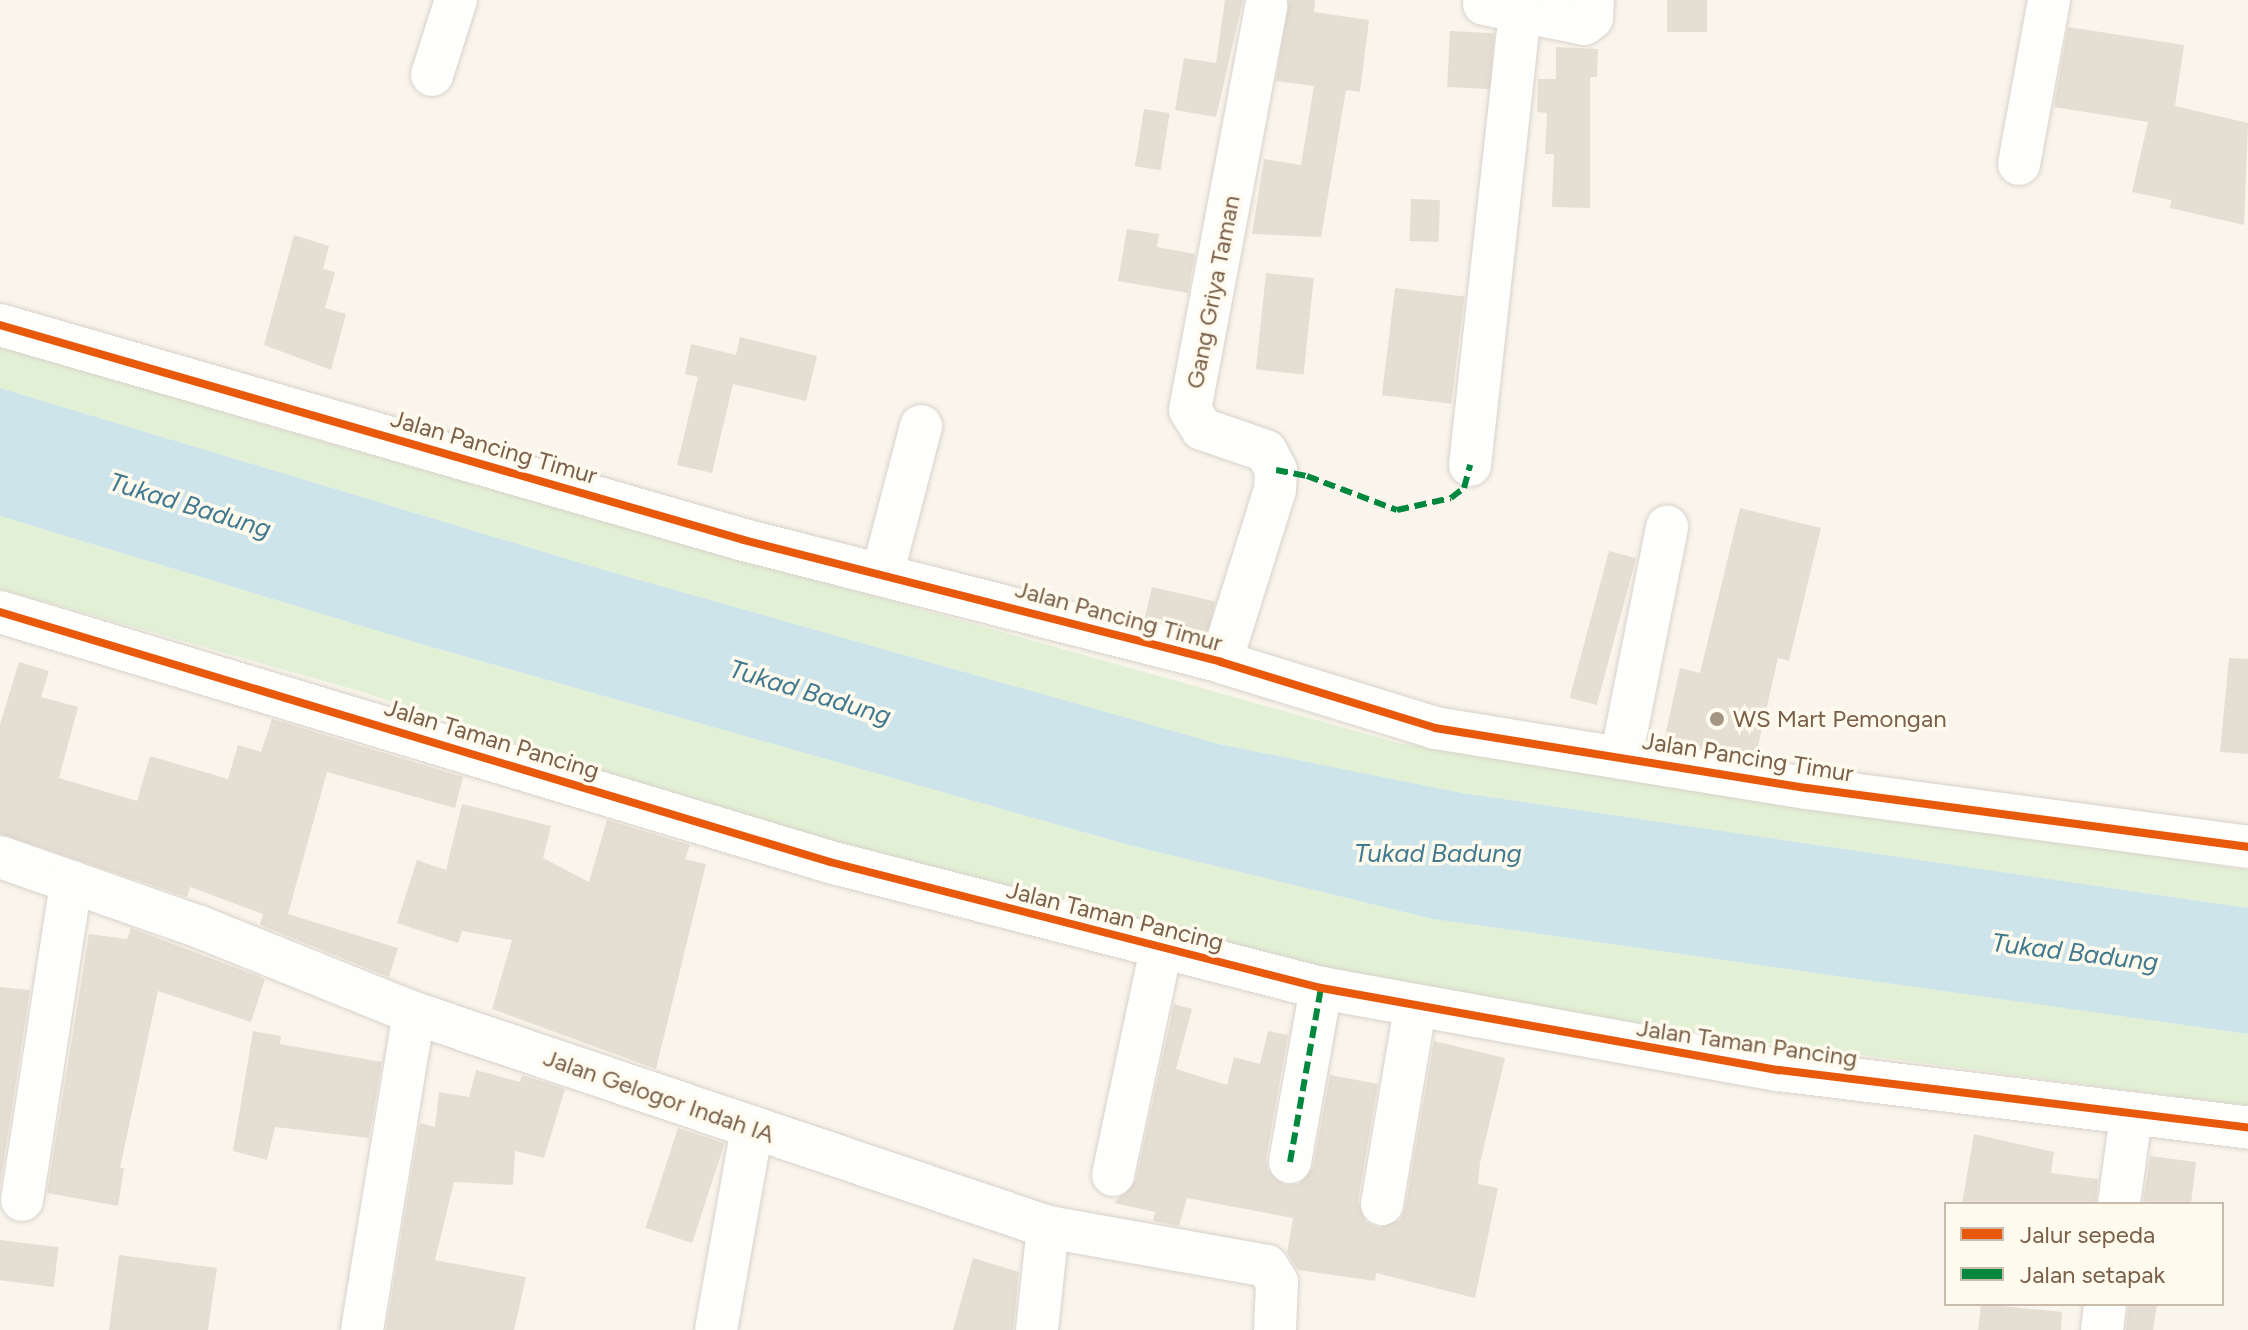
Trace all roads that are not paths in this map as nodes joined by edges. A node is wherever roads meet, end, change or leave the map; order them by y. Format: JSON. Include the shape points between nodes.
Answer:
{"nodes":[{"id":1,"x":456,"y":0,"type":"edge"},
{"id":2,"x":1593,"y":0,"type":"edge"},
{"id":3,"x":2049,"y":0,"type":"edge"},
{"id":4,"x":1266,"y":6,"type":"dead end"},
{"id":5,"x":432,"y":75,"type":"dead end"},
{"id":6,"x":2019,"y":164,"type":"dead end"},
{"id":7,"x":0,"y":325,"type":"edge"},
{"id":8,"x":921,"y":426,"type":"dead end"},
{"id":9,"x":1470,"y":465,"type":"dead end"},
{"id":10,"x":1667,"y":527,"type":"dead end"},
{"id":11,"x":882,"y":575,"type":"junction"},
{"id":12,"x":0,"y":612,"type":"edge"},
{"id":13,"x":1221,"y":662,"type":"junction"},
{"id":14,"x":1621,"y":758,"type":"junction"},
{"id":15,"x":2248,"y":847,"type":"edge"},
{"id":16,"x":0,"y":857,"type":"edge"},
{"id":17,"x":71,"y":882,"type":"junction"},
{"id":18,"x":1161,"y":950,"type":"junction"},
{"id":19,"x":1321,"y":988,"type":"junction"},
{"id":20,"x":1415,"y":1009,"type":"junction"},
{"id":21,"x":414,"y":1013,"type":"junction"},
{"id":22,"x":2131,"y":1115,"type":"junction"},
{"id":23,"x":752,"y":1128,"type":"junction"},
{"id":24,"x":2248,"y":1128,"type":"edge"},
{"id":25,"x":1290,"y":1162,"type":"dead end"},
{"id":26,"x":1113,"y":1175,"type":"dead end"},
{"id":27,"x":22,"y":1200,"type":"dead end"},
{"id":28,"x":2119,"y":1202,"type":"edge"},
{"id":29,"x":1382,"y":1204,"type":"dead end"},
{"id":30,"x":1048,"y":1227,"type":"junction"},
{"id":31,"x":2105,"y":1306,"type":"edge"},
{"id":32,"x":362,"y":1330,"type":"edge"},
{"id":33,"x":716,"y":1330,"type":"edge"},
{"id":34,"x":1037,"y":1330,"type":"edge"},
{"id":35,"x":1275,"y":1330,"type":"edge"},
{"id":36,"x":2102,"y":1330,"type":"edge"}],
"edges":[{"from":1,"to":5,"type":"street"},
{"from":2,"to":9,"type":"street","via":[[1592,18],[1584,24],[1502,9]]},
{"from":3,"to":6,"type":"street"},
{"from":4,"to":13,"type":"street","name":"Gang Griya Taman","via":[[1190,410],[1202,429],[1266,451],[1276,470],[1275,490]]},
{"from":7,"to":11,"type":"street","name":"Jalan Pancing Timur"},
{"from":8,"to":11,"type":"street"},
{"from":10,"to":14,"type":"street"},
{"from":11,"to":13,"type":"street","name":"Jalan Pancing Timur"},
{"from":12,"to":18,"type":"street","name":"Jalan Taman Pancing","via":[[830,862]]},
{"from":13,"to":14,"type":"street","name":"Jalan Pancing Timur","via":[[1435,728]]},
{"from":14,"to":15,"type":"street","name":"Jalan Pancing Timur"},
{"from":16,"to":17,"type":"street","name":"Jalan Gelogor Indah IA"},
{"from":17,"to":21,"type":"street","name":"Jalan Gelogor Indah IA"},
{"from":17,"to":27,"type":"street"},
{"from":18,"to":19,"type":"street","name":"Jalan Taman Pancing"},
{"from":18,"to":26,"type":"street"},
{"from":19,"to":20,"type":"street","name":"Jalan Taman Pancing"},
{"from":19,"to":25,"type":"street"},
{"from":20,"to":22,"type":"street","name":"Jalan Taman Pancing","via":[[1779,1070]]},
{"from":20,"to":29,"type":"street"},
{"from":21,"to":23,"type":"street","name":"Jalan Gelogor Indah IA"},
{"from":21,"to":32,"type":"street"},
{"from":22,"to":24,"type":"street","name":"Jalan Taman Pancing"},
{"from":22,"to":28,"type":"street"},
{"from":23,"to":30,"type":"street","name":"Jalan Gelogor Indah IA"},
{"from":23,"to":33,"type":"street"},
{"from":30,"to":34,"type":"street"},
{"from":30,"to":35,"type":"street","name":"Jalan Gelogor Indah IA","via":[[1267,1266],[1277,1282]]},
{"from":31,"to":36,"type":"street"}]}
